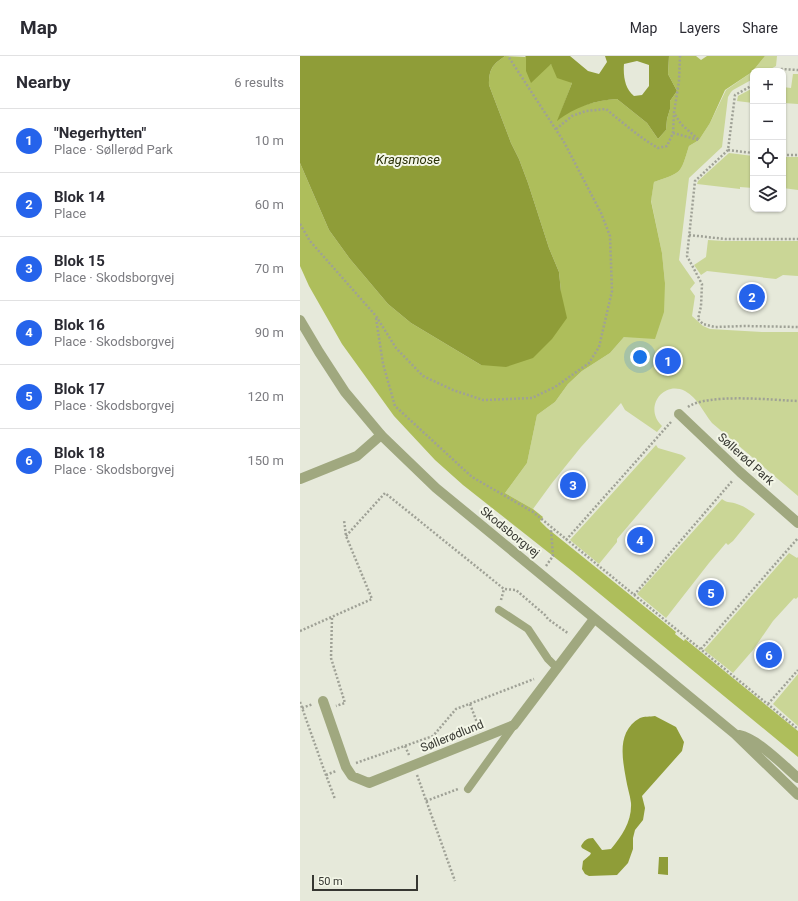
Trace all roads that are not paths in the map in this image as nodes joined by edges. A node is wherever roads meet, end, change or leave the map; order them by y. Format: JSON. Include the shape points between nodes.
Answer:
{"nodes":[{"id":1,"x":300,"y":320,"type":"edge"},
{"id":2,"x":679,"y":414,"type":"road end"},
{"id":3,"x":381,"y":435,"type":"junction"},
{"id":4,"x":300,"y":479,"type":"edge"},
{"id":5,"x":798,"y":523,"type":"edge"},
{"id":6,"x":499,"y":610,"type":"dead end"},
{"id":7,"x":594,"y":619,"type":"junction"},
{"id":8,"x":557,"y":668,"type":"junction"},
{"id":9,"x":325,"y":705,"type":"road end"},
{"id":10,"x":514,"y":725,"type":"junction"},
{"id":11,"x":735,"y":734,"type":"junction"},
{"id":12,"x":798,"y":778,"type":"edge"},
{"id":13,"x":470,"y":787,"type":"road end"},
{"id":14,"x":798,"y":795,"type":"edge"}],
"edges":[{"from":1,"to":3,"type":"street","name":"Skodsborgvej","via":[[345,392]]},
{"from":2,"to":5,"type":"street","name":"Søllerød Park"},
{"from":3,"to":4,"type":"street","via":[[357,456]]},
{"from":3,"to":7,"type":"street","name":"Skodsborgvej","via":[[436,488]]},
{"from":6,"to":8,"type":"lane","via":[[528,629]]},
{"from":7,"to":8,"type":"street"},
{"from":7,"to":11,"type":"street","name":"Skodsborgvej"},
{"from":8,"to":10,"type":"street"},
{"from":9,"to":10,"type":"street","name":"Søllerødlund","via":[[346,767],[352,776],[369,783]]},
{"from":10,"to":13,"type":"lane"},
{"from":11,"to":12,"type":"street","name":"Skodsborgvej","via":[[744,736],[765,749]]},
{"from":11,"to":14,"type":"street","name":"Skodsborgvej"}]}
